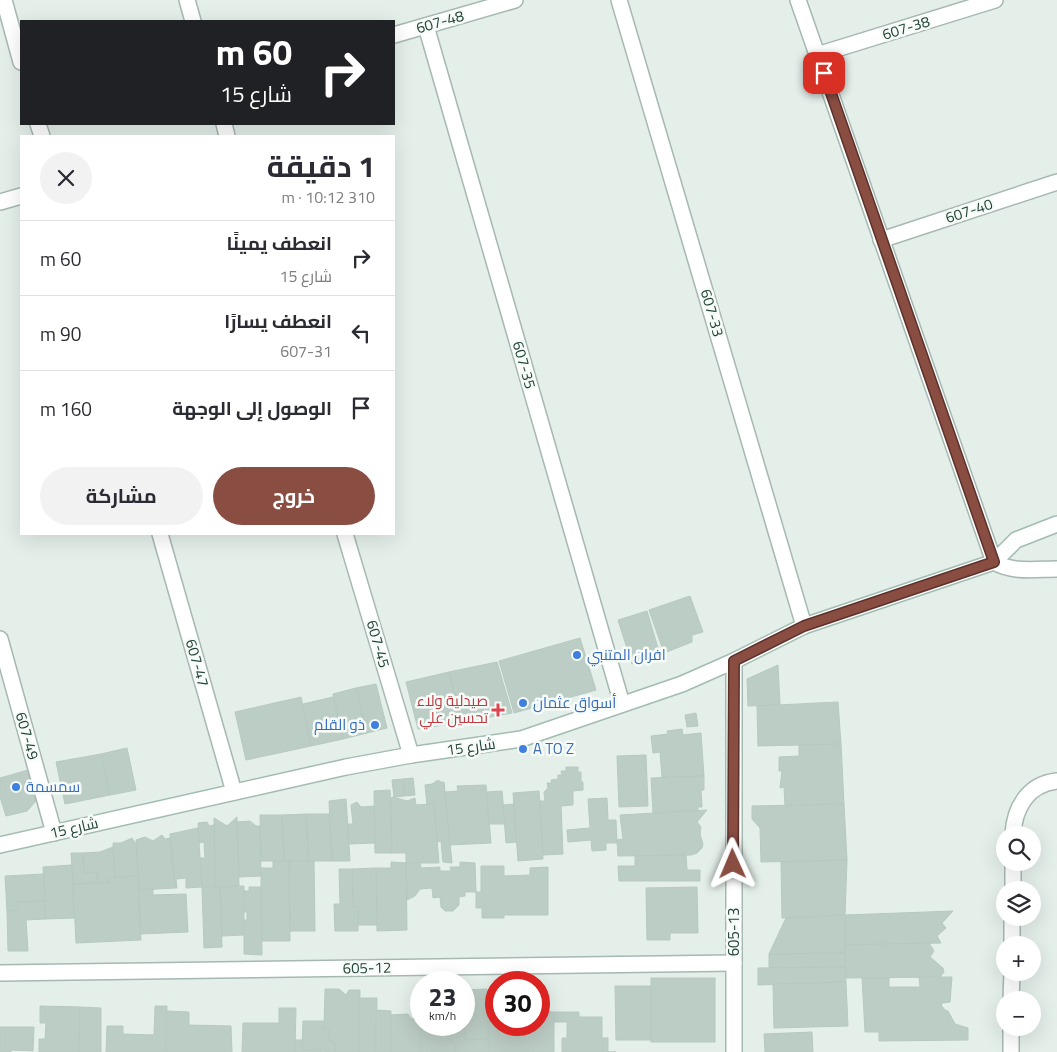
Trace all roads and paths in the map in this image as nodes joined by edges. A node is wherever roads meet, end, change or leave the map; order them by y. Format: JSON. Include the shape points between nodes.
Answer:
{"nodes":[{"id":1,"x":4,"y":0,"type":"edge"},
{"id":2,"x":187,"y":0,"type":"edge"},
{"id":3,"x":515,"y":0,"type":"edge"},
{"id":4,"x":619,"y":0,"type":"edge"},
{"id":5,"x":798,"y":0,"type":"edge"},
{"id":6,"x":995,"y":0,"type":"edge"},
{"id":7,"x":972,"y":3,"type":"edge"},
{"id":8,"x":193,"y":20,"type":"edge"},
{"id":9,"x":426,"y":26,"type":"junction"},
{"id":10,"x":6,"y":30,"type":"edge"},
{"id":11,"x":395,"y":35,"type":"edge"},
{"id":12,"x":817,"y":55,"type":"junction"},
{"id":13,"x":20,"y":60,"type":"edge"},
{"id":14,"x":1057,"y":182,"type":"edge"},
{"id":15,"x":20,"y":196,"type":"edge"},
{"id":16,"x":0,"y":202,"type":"edge"},
{"id":17,"x":881,"y":240,"type":"junction"},
{"id":18,"x":1057,"y":524,"type":"edge"},
{"id":19,"x":160,"y":535,"type":"edge"},
{"id":20,"x":345,"y":535,"type":"edge"},
{"id":21,"x":994,"y":562,"type":"junction"},
{"id":22,"x":1057,"y":569,"type":"edge"},
{"id":23,"x":804,"y":626,"type":"junction"},
{"id":24,"x":0,"y":639,"type":"edge"},
{"id":25,"x":734,"y":661,"type":"junction"},
{"id":26,"x":622,"y":704,"type":"junction"},
{"id":27,"x":411,"y":755,"type":"junction"},
{"id":28,"x":1057,"y":781,"type":"edge"},
{"id":29,"x":234,"y":792,"type":"junction"},
{"id":30,"x":1014,"y":826,"type":"edge"},
{"id":31,"x":54,"y":833,"type":"junction"},
{"id":32,"x":0,"y":845,"type":"edge"},
{"id":33,"x":734,"y":963,"type":"junction"},
{"id":34,"x":0,"y":973,"type":"edge"},
{"id":35,"x":1011,"y":1036,"type":"edge"},
{"id":36,"x":734,"y":1052,"type":"edge"},
{"id":37,"x":1011,"y":1052,"type":"edge"}],
"edges":[{"from":1,"to":10,"type":"street"},
{"from":2,"to":8,"type":"street"},
{"from":3,"to":9,"type":"street","name":"607-48"},
{"from":4,"to":23,"type":"street","name":"607-33"},
{"from":5,"to":12,"type":"street"},
{"from":6,"to":7,"type":"street","name":"607-38"},
{"from":7,"to":12,"type":"street","name":"607-38"},
{"from":9,"to":11,"type":"street","name":"607-48"},
{"from":9,"to":26,"type":"street","name":"607-35"},
{"from":10,"to":13,"type":"street"},
{"from":12,"to":17,"type":"street"},
{"from":14,"to":17,"type":"street","name":"607-40"},
{"from":15,"to":16,"type":"street"},
{"from":17,"to":21,"type":"street"},
{"from":18,"to":21,"type":"street","name":"شارع 15","via":[[1016,540]]},
{"from":19,"to":29,"type":"street","name":"607-47"},
{"from":20,"to":27,"type":"street","name":"607-45"},
{"from":21,"to":22,"type":"street","via":[[1003,568],[1020,570]]},
{"from":21,"to":23,"type":"street","name":"شارع 15"},
{"from":23,"to":25,"type":"street","name":"شارع 15"},
{"from":24,"to":31,"type":"street","name":"607-49"},
{"from":25,"to":26,"type":"street","name":"شارع 15","via":[[682,684]]},
{"from":25,"to":33,"type":"street","name":"605-13"},
{"from":26,"to":27,"type":"street","name":"شارع 15","via":[[521,739]]},
{"from":27,"to":29,"type":"street","name":"شارع 15"},
{"from":28,"to":30,"type":"street","via":[[1032,791],[1022,801]]},
{"from":29,"to":31,"type":"street","name":"شارع 15"},
{"from":31,"to":32,"type":"street","name":"شارع 15"},
{"from":33,"to":34,"type":"street","name":"605-12"},
{"from":33,"to":36,"type":"street","name":"605-13"},
{"from":35,"to":37,"type":"street"}]}
